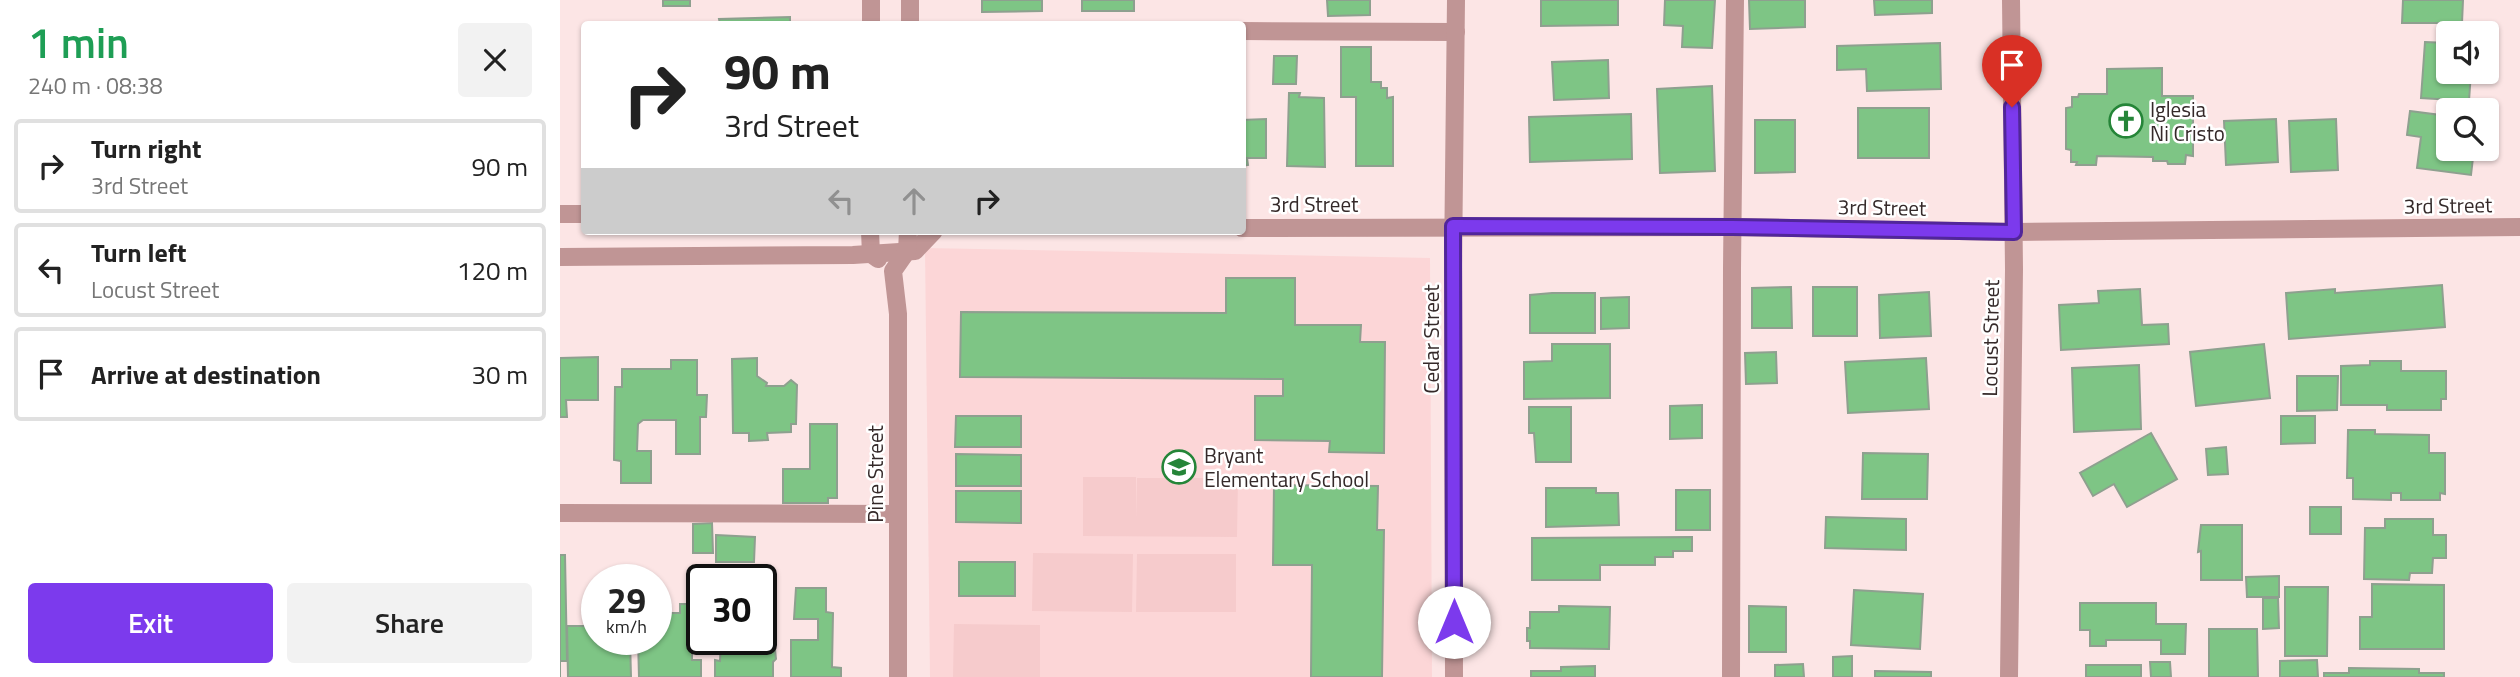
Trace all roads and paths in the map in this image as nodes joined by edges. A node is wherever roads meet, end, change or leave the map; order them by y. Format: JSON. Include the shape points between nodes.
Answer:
{"nodes":[{"id":1,"x":872,"y":0,"type":"edge"},
{"id":2,"x":910,"y":0,"type":"edge"},
{"id":3,"x":1456,"y":0,"type":"edge"},
{"id":4,"x":1735,"y":0,"type":"edge"},
{"id":5,"x":2011,"y":0,"type":"edge"},
{"id":6,"x":871,"y":21,"type":"edge"},
{"id":7,"x":910,"y":21,"type":"edge"},
{"id":8,"x":1246,"y":31,"type":"edge"},
{"id":9,"x":1456,"y":32,"type":"junction"},
{"id":10,"x":560,"y":214,"type":"edge"},
{"id":11,"x":581,"y":214,"type":"edge"},
{"id":12,"x":1453,"y":226,"type":"junction"},
{"id":13,"x":1732,"y":227,"type":"junction"},
{"id":14,"x":2520,"y":227,"type":"edge"},
{"id":15,"x":1246,"y":228,"type":"edge"},
{"id":16,"x":2014,"y":232,"type":"junction"},
{"id":17,"x":870,"y":235,"type":"edge"},
{"id":18,"x":908,"y":235,"type":"edge"},
{"id":19,"x":930,"y":235,"type":"edge"},
{"id":20,"x":907,"y":251,"type":"junction"},
{"id":21,"x":871,"y":254,"type":"junction"},
{"id":22,"x":560,"y":257,"type":"edge"},
{"id":23,"x":893,"y":271,"type":"junction"},
{"id":24,"x":560,"y":513,"type":"edge"},
{"id":25,"x":897,"y":514,"type":"junction"},
{"id":26,"x":898,"y":677,"type":"edge"},
{"id":27,"x":1454,"y":677,"type":"edge"},
{"id":28,"x":1731,"y":677,"type":"edge"},
{"id":29,"x":2009,"y":677,"type":"edge"}],
"edges":[{"from":1,"to":6,"type":"street"},
{"from":2,"to":7,"type":"street"},
{"from":3,"to":9,"type":"street","name":"Cedar Street"},
{"from":4,"to":13,"type":"street"},
{"from":5,"to":16,"type":"street","name":"Locust Street"},
{"from":8,"to":9,"type":"street"},
{"from":9,"to":12,"type":"street","name":"Cedar Street"},
{"from":10,"to":11,"type":"street"},
{"from":12,"to":13,"type":"street","name":"3rd Street"},
{"from":12,"to":15,"type":"street","name":"3rd Street"},
{"from":12,"to":27,"type":"street","name":"Cedar Street"},
{"from":13,"to":16,"type":"street","name":"3rd Street"},
{"from":13,"to":28,"type":"street"},
{"from":14,"to":16,"type":"street","name":"3rd Street"},
{"from":16,"to":29,"type":"street","name":"Locust Street"},
{"from":17,"to":21,"type":"street"},
{"from":18,"to":20,"type":"street"},
{"from":19,"to":20,"type":"street","via":[[915,251]]},
{"from":20,"to":21,"type":"street"},
{"from":20,"to":23,"type":"street"},
{"from":21,"to":22,"type":"street"},
{"from":21,"to":23,"type":"street"},
{"from":23,"to":25,"type":"street","name":"Pine Street","via":[[898,314]]},
{"from":24,"to":25,"type":"street"},
{"from":25,"to":26,"type":"street","name":"Pine Street"}]}
